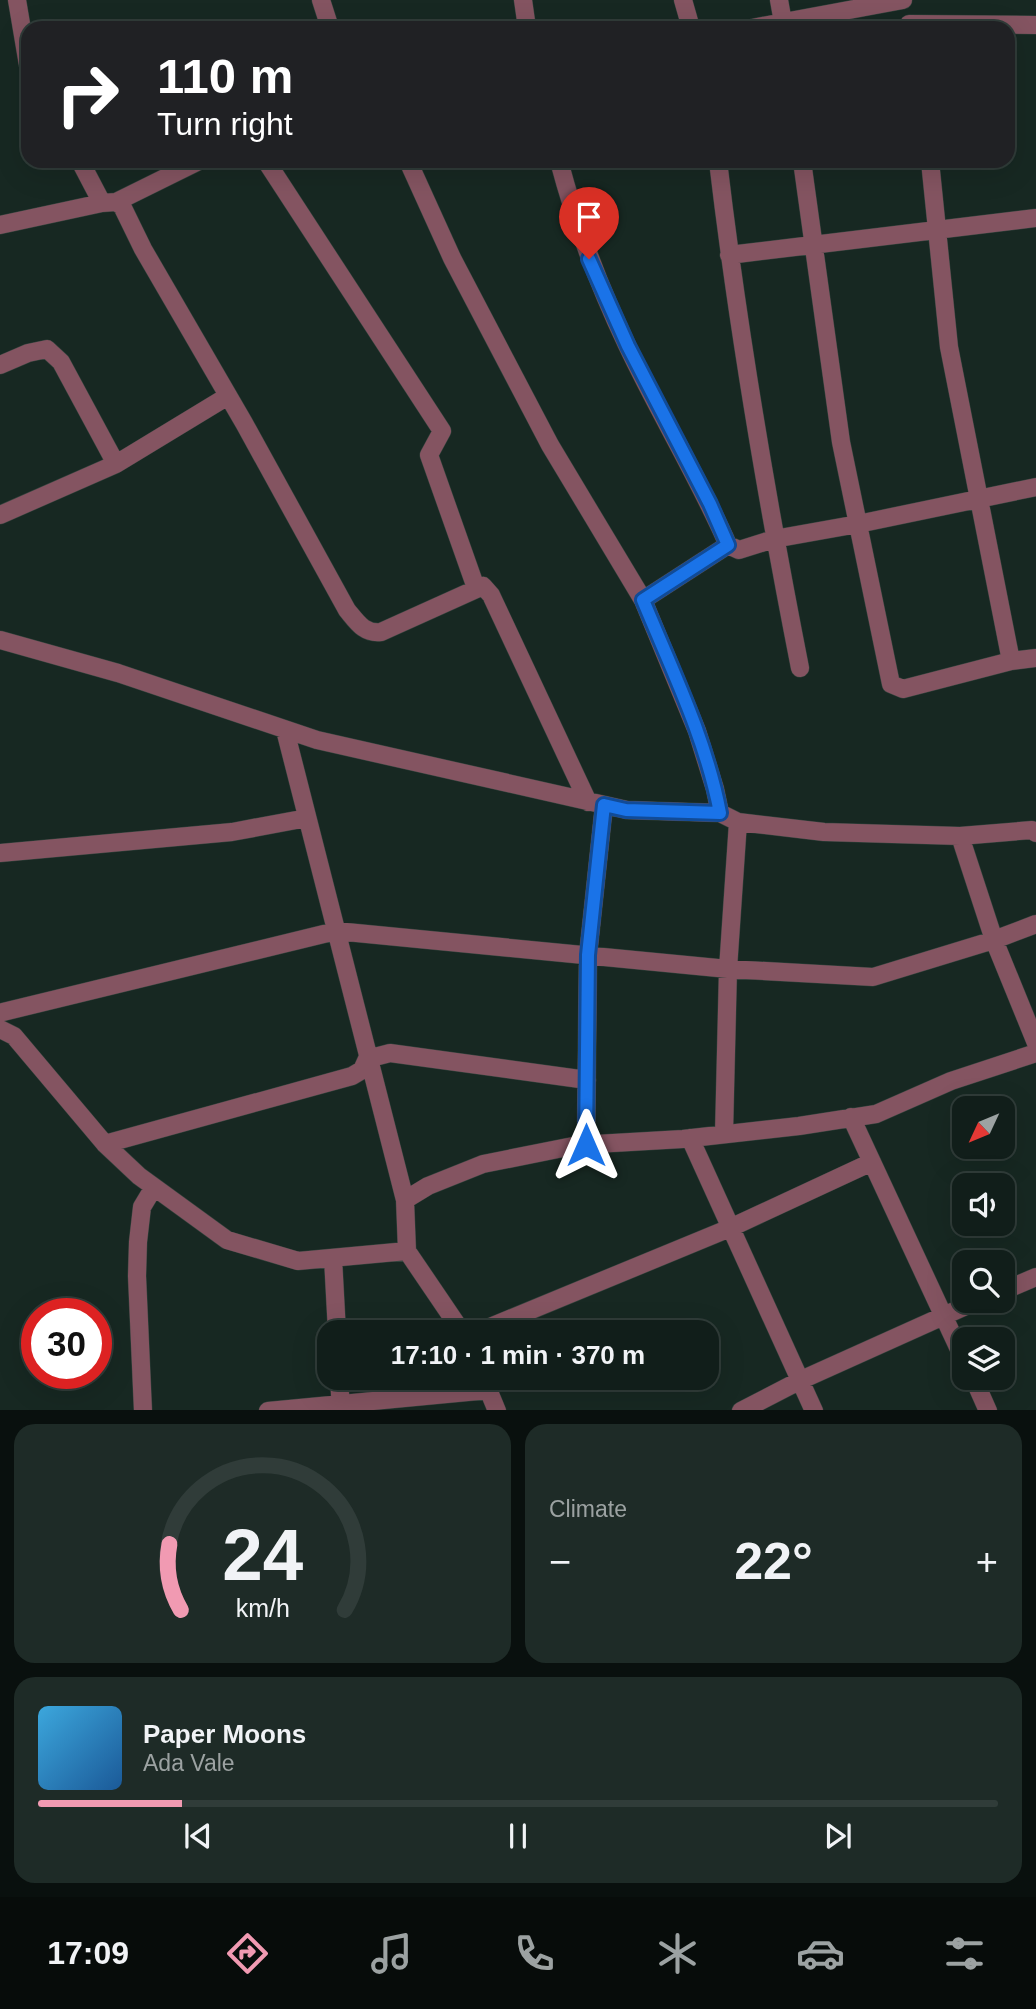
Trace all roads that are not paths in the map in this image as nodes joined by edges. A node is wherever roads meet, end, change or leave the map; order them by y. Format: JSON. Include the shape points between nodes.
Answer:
{"nodes":[{"id":1,"x":17,"y":0,"type":"edge"},
{"id":2,"x":321,"y":0,"type":"edge"},
{"id":3,"x":523,"y":0,"type":"edge"},
{"id":4,"x":683,"y":0,"type":"edge"},
{"id":5,"x":779,"y":0,"type":"edge"},
{"id":6,"x":903,"y":0,"type":"edge"},
{"id":7,"x":328,"y":21,"type":"edge"},
{"id":8,"x":526,"y":21,"type":"edge"},
{"id":9,"x":689,"y":21,"type":"edge"},
{"id":10,"x":782,"y":21,"type":"edge"},
{"id":11,"x":802,"y":21,"type":"edge"},
{"id":12,"x":908,"y":21,"type":"edge"},
{"id":13,"x":21,"y":24,"type":"edge"},
{"id":14,"x":1015,"y":24,"type":"edge"},
{"id":15,"x":1036,"y":24,"type":"edge"},
{"id":16,"x":85,"y":168,"type":"edge"},
{"id":17,"x":184,"y":168,"type":"edge"},
{"id":18,"x":271,"y":168,"type":"edge"},
{"id":19,"x":411,"y":168,"type":"edge"},
{"id":20,"x":561,"y":168,"type":"edge"},
{"id":21,"x":719,"y":168,"type":"edge"},
{"id":22,"x":803,"y":168,"type":"edge"},
{"id":23,"x":931,"y":168,"type":"edge"},
{"id":24,"x":109,"y":203,"type":"junction"},
{"id":25,"x":1036,"y":218,"type":"edge"},
{"id":26,"x":0,"y":225,"type":"edge"},
{"id":27,"x":938,"y":230,"type":"junction"},
{"id":28,"x":813,"y":245,"type":"junction"},
{"id":29,"x":729,"y":255,"type":"junction"},
{"id":30,"x":0,"y":365,"type":"edge"},
{"id":31,"x":228,"y":396,"type":"junction"},
{"id":32,"x":116,"y":464,"type":"junction"},
{"id":33,"x":1036,"y":487,"type":"edge"},
{"id":34,"x":980,"y":498,"type":"junction"},
{"id":35,"x":0,"y":515,"type":"edge"},
{"id":36,"x":858,"y":524,"type":"junction"},
{"id":37,"x":774,"y":539,"type":"junction"},
{"id":38,"x":728,"y":545,"type":"junction"},
{"id":39,"x":476,"y":588,"type":"junction"},
{"id":40,"x":643,"y":600,"type":"junction"},
{"id":41,"x":0,"y":640,"type":"edge"},
{"id":42,"x":1036,"y":658,"type":"edge"},
{"id":43,"x":1011,"y":661,"type":"junction"},
{"id":44,"x":800,"y":668,"type":"dead end"},
{"id":45,"x":285,"y":730,"type":"junction"},
{"id":46,"x":596,"y":804,"type":"junction"},
{"id":47,"x":720,"y":813,"type":"junction"},
{"id":48,"x":307,"y":818,"type":"junction"},
{"id":49,"x":738,"y":822,"type":"junction"},
{"id":50,"x":1035,"y":831,"type":"edge"},
{"id":51,"x":960,"y":836,"type":"junction"},
{"id":52,"x":0,"y":853,"type":"edge"},
{"id":53,"x":1036,"y":924,"type":"edge"},
{"id":54,"x":336,"y":931,"type":"junction"},
{"id":55,"x":994,"y":940,"type":"junction"},
{"id":56,"x":588,"y":955,"type":"junction"},
{"id":57,"x":728,"y":969,"type":"junction"},
{"id":58,"x":4,"y":1021,"type":"edge"},
{"id":59,"x":1036,"y":1043,"type":"edge"},
{"id":60,"x":1036,"y":1053,"type":"edge"},
{"id":61,"x":367,"y":1059,"type":"junction"},
{"id":62,"x":587,"y":1080,"type":"junction"},
{"id":63,"x":851,"y":1118,"type":"junction"},
{"id":64,"x":724,"y":1134,"type":"junction"},
{"id":65,"x":690,"y":1138,"type":"junction"},
{"id":66,"x":104,"y":1144,"type":"junction"},
{"id":67,"x":586,"y":1145,"type":"junction"},
{"id":68,"x":872,"y":1162,"type":"junction"},
{"id":69,"x":154,"y":1187,"type":"junction"},
{"id":70,"x":405,"y":1200,"type":"junction"},
{"id":71,"x":730,"y":1228,"type":"junction"},
{"id":72,"x":407,"y":1251,"type":"junction"},
{"id":73,"x":333,"y":1258,"type":"junction"},
{"id":74,"x":1036,"y":1277,"type":"edge"},
{"id":75,"x":1015,"y":1286,"type":"edge"},
{"id":76,"x":952,"y":1311,"type":"edge"},
{"id":77,"x":943,"y":1315,"type":"junction"},
{"id":78,"x":336,"y":1320,"type":"edge"},
{"id":79,"x":454,"y":1320,"type":"edge"},
{"id":80,"x":507,"y":1320,"type":"edge"},
{"id":81,"x":952,"y":1334,"type":"edge"},
{"id":82,"x":799,"y":1381,"type":"junction"},
{"id":83,"x":448,"y":1390,"type":"edge"},
{"id":84,"x":489,"y":1390,"type":"edge"},
{"id":85,"x":978,"y":1390,"type":"edge"},
{"id":86,"x":341,"y":1407,"type":"edge"},
{"id":87,"x":143,"y":1410,"type":"edge"},
{"id":88,"x":268,"y":1410,"type":"edge"},
{"id":89,"x":498,"y":1410,"type":"edge"},
{"id":90,"x":741,"y":1410,"type":"edge"},
{"id":91,"x":814,"y":1410,"type":"edge"},
{"id":92,"x":988,"y":1410,"type":"edge"}],
"edges":[{"from":1,"to":13,"type":"street"},
{"from":2,"to":7,"type":"street"},
{"from":3,"to":8,"type":"street"},
{"from":4,"to":9,"type":"street"},
{"from":5,"to":10,"type":"street"},
{"from":6,"to":11,"type":"street"},
{"from":6,"to":12,"type":"street"},
{"from":14,"to":15,"type":"street"},
{"from":16,"to":24,"type":"street"},
{"from":17,"to":24,"type":"street"},
{"from":18,"to":39,"type":"street","via":[[442,431],[429,455]]},
{"from":19,"to":40,"type":"street","via":[[452,258],[550,445]]},
{"from":20,"to":38,"type":"street","via":[[589,259]]},
{"from":21,"to":29,"type":"street"},
{"from":22,"to":28,"type":"street"},
{"from":23,"to":27,"type":"street"},
{"from":24,"to":26,"type":"street"},
{"from":24,"to":31,"type":"street","via":[[127,214]]},
{"from":25,"to":27,"type":"street"},
{"from":27,"to":28,"type":"street"},
{"from":27,"to":34,"type":"street","via":[[949,346]]},
{"from":28,"to":29,"type":"street"},
{"from":28,"to":36,"type":"street","via":[[841,442]]},
{"from":29,"to":37,"type":"street"},
{"from":30,"to":32,"type":"street","via":[[47,349],[61,362]]},
{"from":31,"to":32,"type":"street"},
{"from":31,"to":39,"type":"street","via":[[347,610],[361,626],[371,633],[387,630]]},
{"from":32,"to":35,"type":"street"},
{"from":33,"to":34,"type":"street"},
{"from":34,"to":36,"type":"street"},
{"from":34,"to":43,"type":"street"},
{"from":36,"to":37,"type":"street"},
{"from":36,"to":43,"type":"street","via":[[891,684],[903,689]]},
{"from":37,"to":38,"type":"street","via":[[739,550]]},
{"from":37,"to":44,"type":"street"},
{"from":38,"to":40,"type":"street"},
{"from":39,"to":46,"type":"street","via":[[483,586],[491,595]]},
{"from":40,"to":47,"type":"street","via":[[697,731]]},
{"from":41,"to":45,"type":"street","via":[[118,673]]},
{"from":42,"to":43,"type":"street"},
{"from":45,"to":46,"type":"street"},
{"from":45,"to":48,"type":"street"},
{"from":46,"to":47,"type":"street","via":[[626,810]]},
{"from":46,"to":56,"type":"street"},
{"from":47,"to":49,"type":"street"},
{"from":48,"to":52,"type":"street","via":[[232,832]]},
{"from":48,"to":54,"type":"street"},
{"from":49,"to":51,"type":"street","via":[[824,832]]},
{"from":49,"to":57,"type":"street"},
{"from":50,"to":51,"type":"street"},
{"from":51,"to":55,"type":"street"},
{"from":53,"to":55,"type":"street"},
{"from":54,"to":56,"type":"street"},
{"from":54,"to":58,"type":"street"},
{"from":54,"to":61,"type":"street"},
{"from":55,"to":57,"type":"street","via":[[873,977]]},
{"from":55,"to":59,"type":"street"},
{"from":56,"to":57,"type":"street"},
{"from":56,"to":62,"type":"street"},
{"from":57,"to":64,"type":"street"},
{"from":58,"to":66,"type":"street"},
{"from":60,"to":63,"type":"street","via":[[876,1114]]},
{"from":61,"to":62,"type":"street","via":[[390,1053]]},
{"from":61,"to":66,"type":"street","via":[[362,1070],[352,1076]]},
{"from":61,"to":70,"type":"street"},
{"from":62,"to":67,"type":"street"},
{"from":63,"to":64,"type":"street"},
{"from":63,"to":68,"type":"street"},
{"from":64,"to":65,"type":"street"},
{"from":65,"to":67,"type":"street"},
{"from":65,"to":71,"type":"street"},
{"from":66,"to":69,"type":"street"},
{"from":67,"to":70,"type":"street","via":[[483,1164]]},
{"from":68,"to":71,"type":"street"},
{"from":68,"to":77,"type":"street"},
{"from":69,"to":73,"type":"street","via":[[227,1240],[298,1261]]},
{"from":69,"to":87,"type":"street","via":[[142,1207],[138,1242]]},
{"from":70,"to":72,"type":"street"},
{"from":71,"to":80,"type":"street"},
{"from":71,"to":82,"type":"street"},
{"from":72,"to":73,"type":"street"},
{"from":72,"to":79,"type":"street"},
{"from":73,"to":78,"type":"street"},
{"from":74,"to":75,"type":"street"},
{"from":76,"to":77,"type":"street"},
{"from":77,"to":81,"type":"street"},
{"from":77,"to":82,"type":"street"},
{"from":82,"to":90,"type":"street"},
{"from":82,"to":91,"type":"street"},
{"from":83,"to":86,"type":"street"},
{"from":84,"to":89,"type":"street"},
{"from":85,"to":92,"type":"street"},
{"from":86,"to":88,"type":"street"}]}
